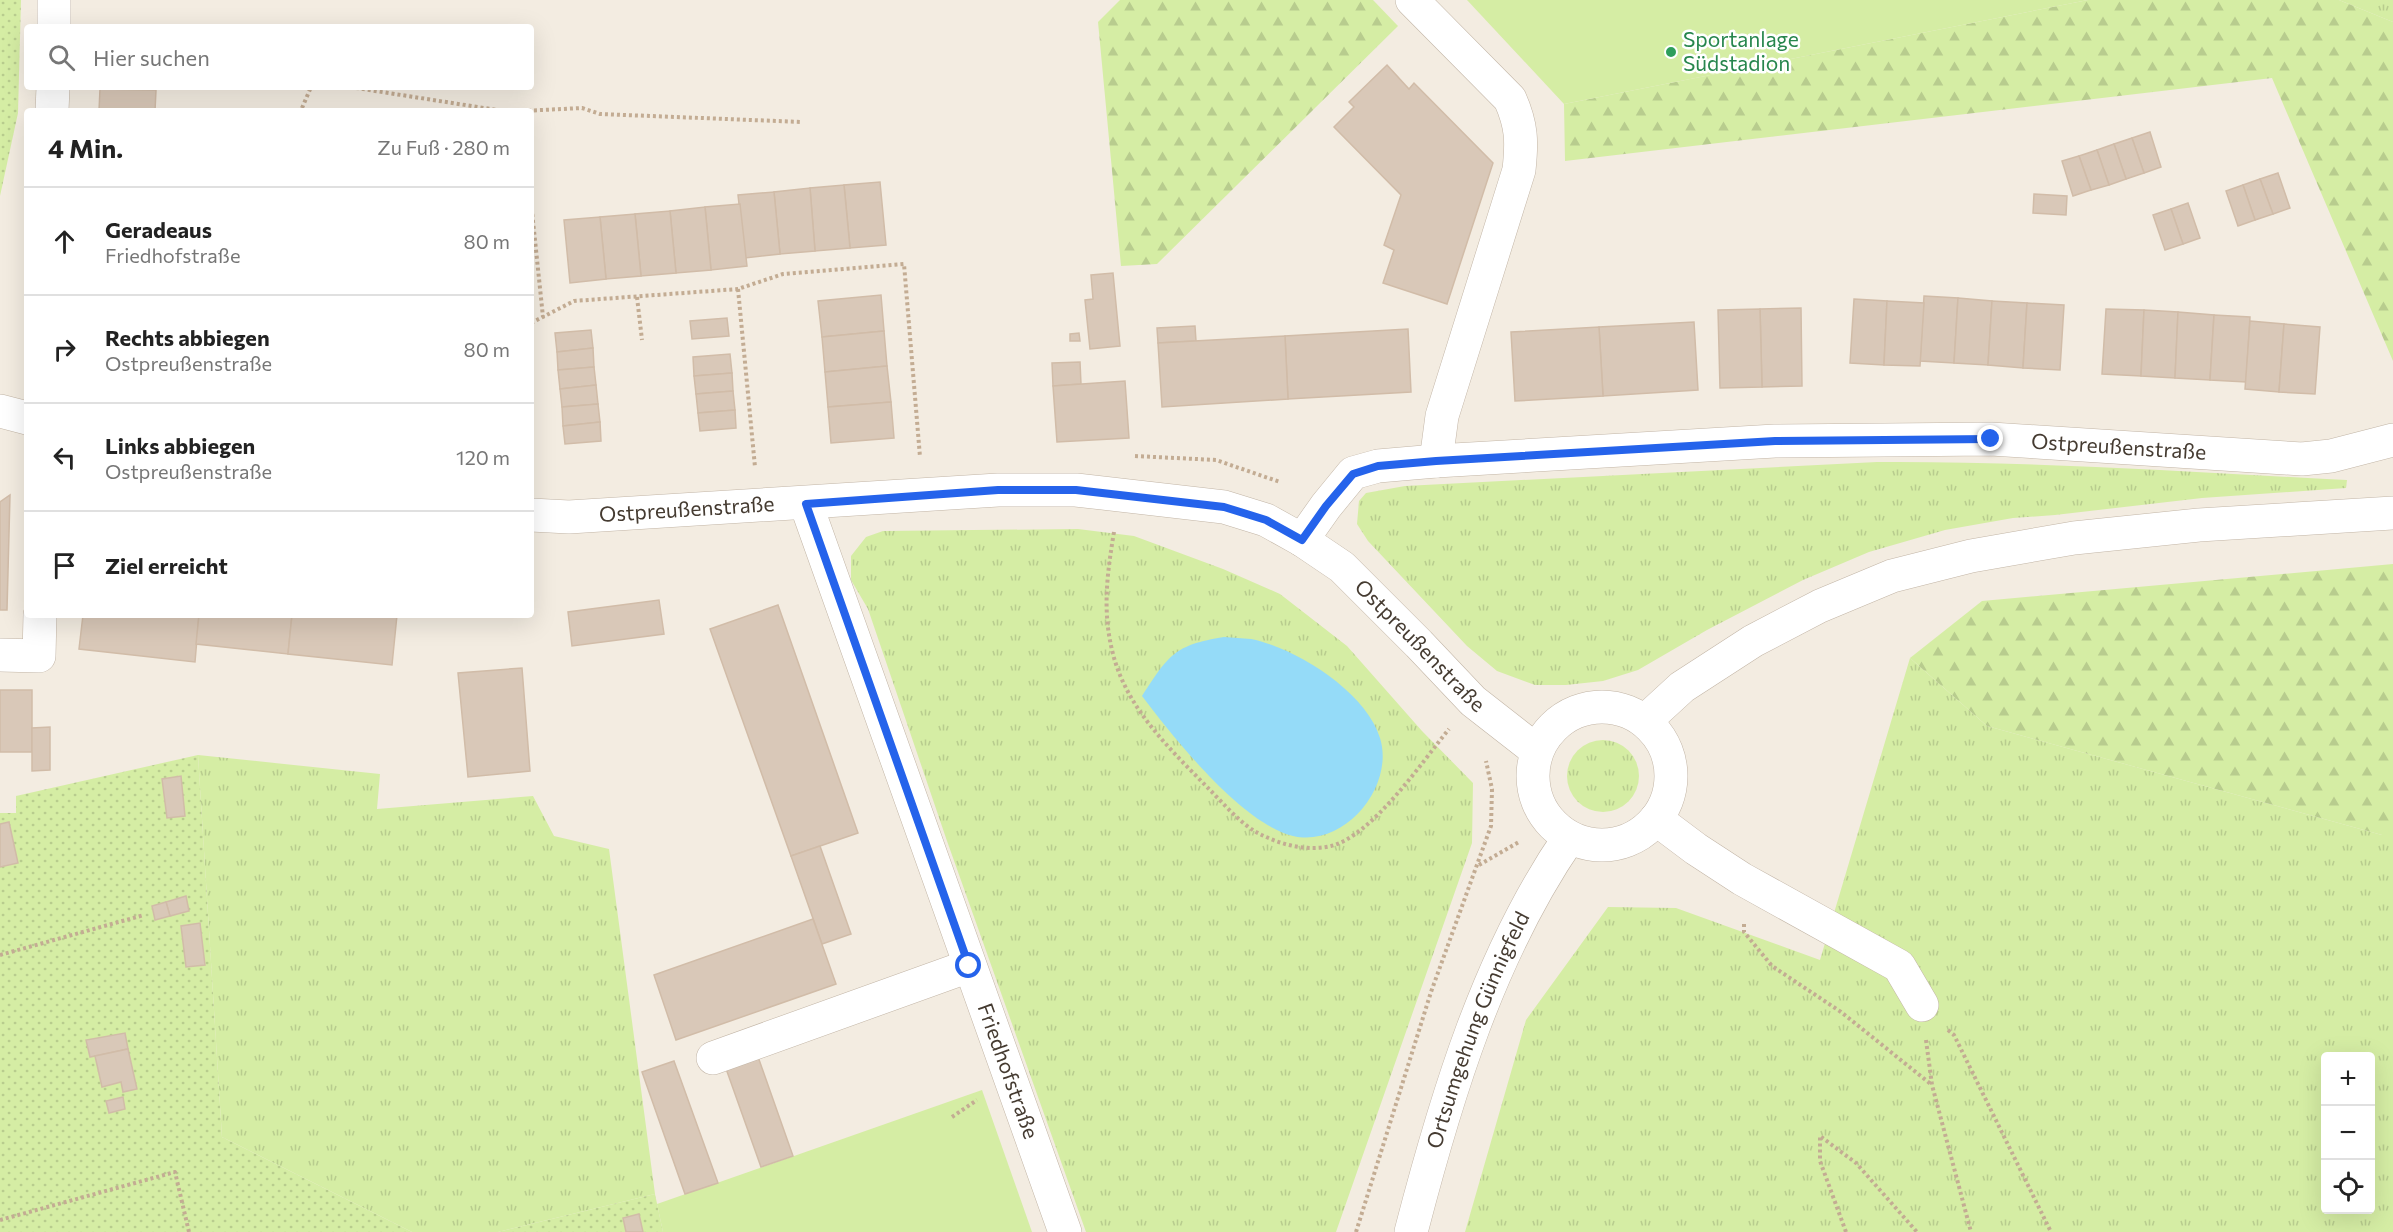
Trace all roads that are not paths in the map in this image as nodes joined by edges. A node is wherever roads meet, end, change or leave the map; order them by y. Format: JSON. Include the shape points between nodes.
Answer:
{"nodes":[{"id":1,"x":54,"y":0,"type":"edge"},
{"id":2,"x":1412,"y":0,"type":"edge"},
{"id":3,"x":54,"y":24,"type":"edge"},
{"id":4,"x":53,"y":90,"type":"edge"},
{"id":5,"x":52,"y":108,"type":"edge"},
{"id":6,"x":0,"y":411,"type":"edge"},
{"id":7,"x":24,"y":417,"type":"edge"},
{"id":8,"x":2393,"y":440,"type":"edge"},
{"id":9,"x":1436,"y":461,"type":"junction"},
{"id":10,"x":806,"y":504,"type":"junction"},
{"id":11,"x":2393,"y":513,"type":"edge"},
{"id":12,"x":534,"y":515,"type":"edge"},
{"id":13,"x":1302,"y":540,"type":"junction"},
{"id":14,"x":40,"y":618,"type":"edge"},
{"id":15,"x":0,"y":655,"type":"edge"},
{"id":16,"x":1645,"y":721,"type":"junction"},
{"id":17,"x":1537,"y":751,"type":"junction"},
{"id":18,"x":1656,"y":819,"type":"junction"},
{"id":19,"x":1561,"y":832,"type":"junction"},
{"id":20,"x":969,"y":966,"type":"junction"},
{"id":21,"x":1922,"y":1005,"type":"road end"},
{"id":22,"x":713,"y":1058,"type":"dead end"},
{"id":23,"x":1065,"y":1232,"type":"edge"},
{"id":24,"x":1411,"y":1232,"type":"edge"}],
"edges":[{"from":1,"to":3,"type":"street"},
{"from":2,"to":9,"type":"street","via":[[1510,99],[1519,118],[1522,141],[1520,170],[1442,416]]},
{"from":4,"to":5,"type":"street"},
{"from":6,"to":7,"type":"street"},
{"from":8,"to":9,"type":"street","name":"Ostpreußenstraße","via":[[2302,459],[1957,439],[1775,441]]},
{"from":9,"to":13,"type":"street","name":"Ostpreußenstraße","via":[[1378,466],[1353,474]]},
{"from":10,"to":12,"type":"street","name":"Ostpreußenstraße","via":[[569,517]]},
{"from":10,"to":13,"type":"street","name":"Ostpreußenstraße","via":[[1009,490],[1121,493],[1224,507],[1266,520]]},
{"from":10,"to":20,"type":"street","name":"Friedhofstraße"},
{"from":11,"to":16,"type":"street","via":[[2199,525],[2074,538],[1971,556],[1892,576],[1820,606],[1754,641],[1682,687]]},
{"from":13,"to":17,"type":"street","name":"Ostpreußenstraße","via":[[1342,567],[1473,701]]},
{"from":14,"to":15,"type":"street","via":[[39,656]]},
{"from":16,"to":17,"type":"street","via":[[1626,710],[1605,706],[1583,708],[1563,717],[1547,732]]},
{"from":16,"to":18,"type":"street","via":[[1660,737],[1669,757],[1672,779],[1667,800]]},
{"from":17,"to":19,"type":"street","via":[[1532,771],[1534,791],[1541,810]]},
{"from":18,"to":19,"type":"street","via":[[1639,835],[1616,844],[1593,845]]},
{"from":18,"to":21,"type":"street","via":[[1742,879],[1899,966]]},
{"from":19,"to":24,"type":"street","name":"Ortsumgehung Günnigfeld","via":[[1550,865],[1482,1005],[1434,1142]]},
{"from":20,"to":22,"type":"street"},
{"from":20,"to":23,"type":"street","name":"Friedhofstraße"}]}
